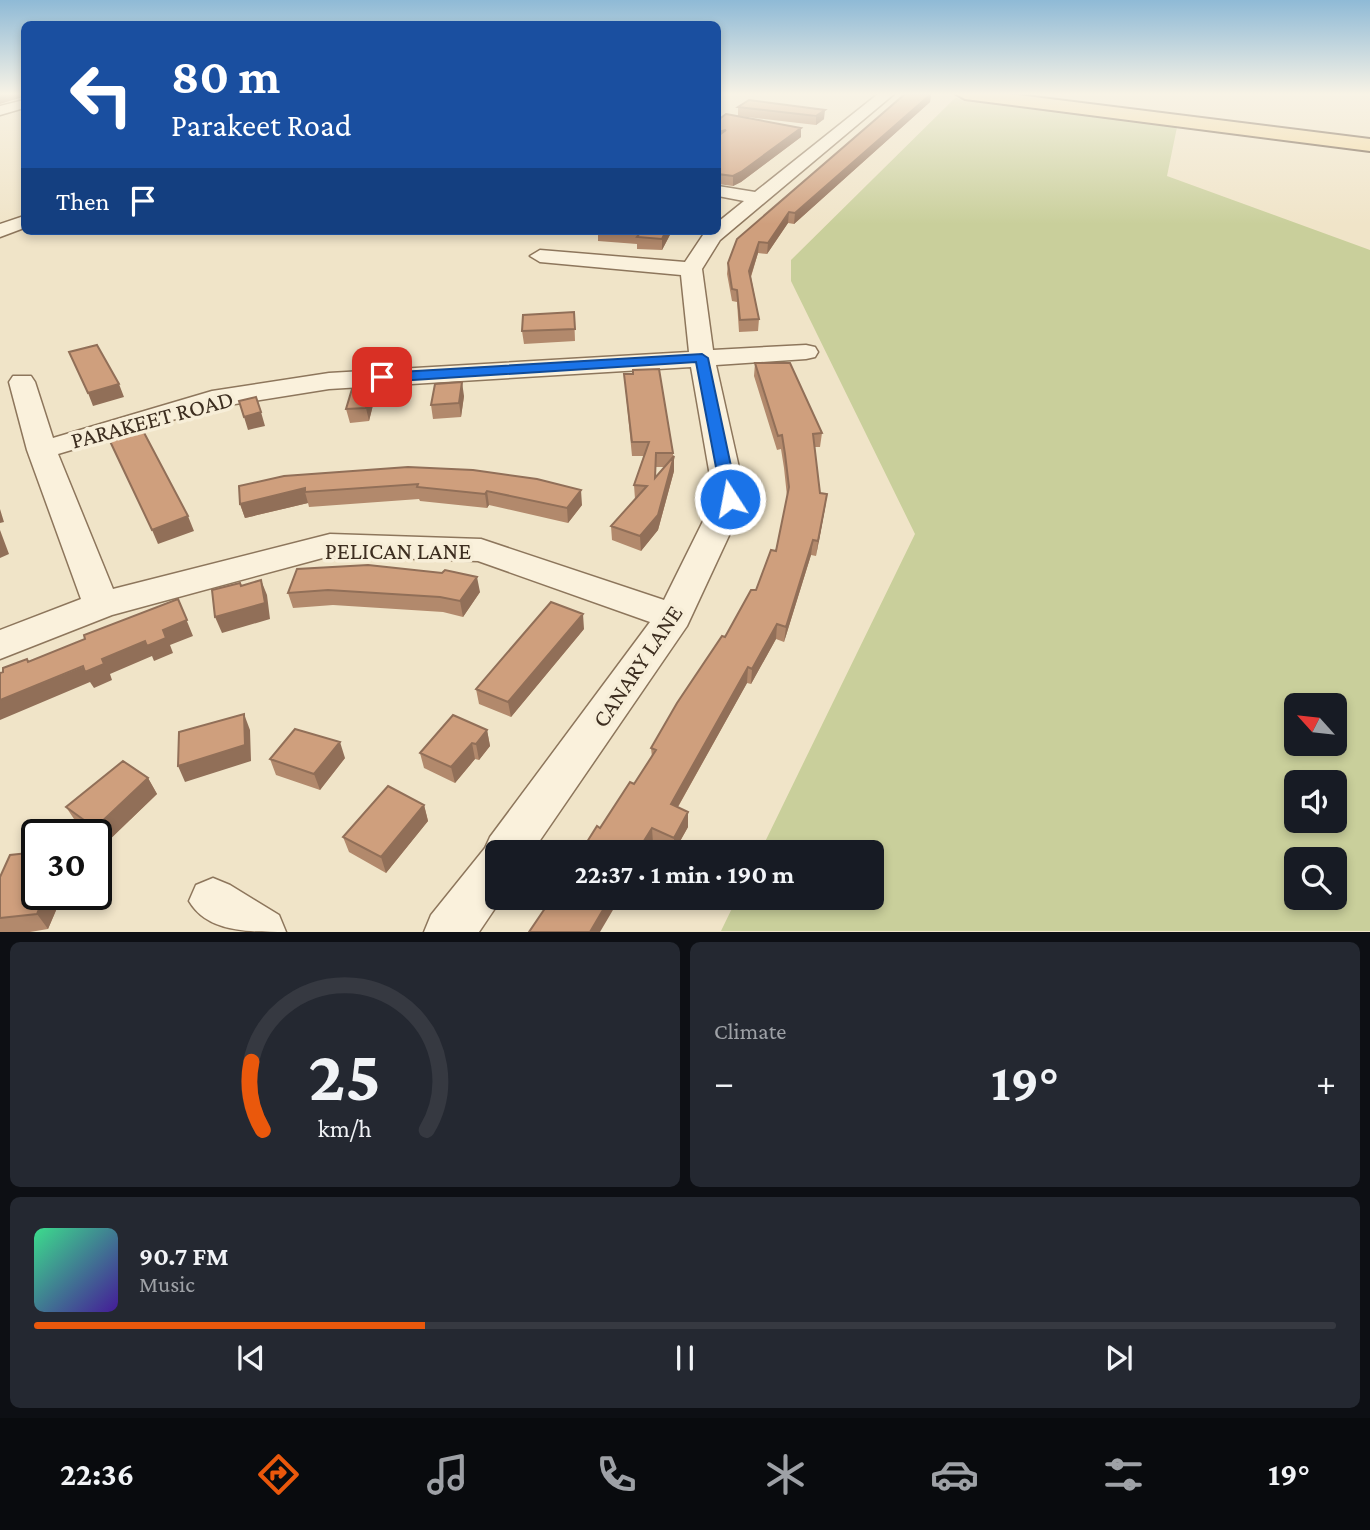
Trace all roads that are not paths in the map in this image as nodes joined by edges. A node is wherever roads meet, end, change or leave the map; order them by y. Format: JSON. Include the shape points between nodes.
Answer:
{"nodes":[{"id":1,"x":835,"y":137,"type":"edge"},
{"id":2,"x":1310,"y":137,"type":"edge"},
{"id":3,"x":1370,"y":145,"type":"edge"},
{"id":4,"x":721,"y":192,"type":"edge"},
{"id":5,"x":758,"y":198,"type":"junction"},
{"id":6,"x":21,"y":223,"type":"edge"},
{"id":7,"x":721,"y":229,"type":"edge"},
{"id":8,"x":0,"y":231,"type":"edge"},
{"id":9,"x":713,"y":235,"type":"edge"},
{"id":10,"x":540,"y":256,"type":"dead end"},
{"id":11,"x":691,"y":269,"type":"junction"},
{"id":12,"x":806,"y":352,"type":"dead end"},
{"id":13,"x":702,"y":358,"type":"junction"},
{"id":14,"x":22,"y":382,"type":"dead end"},
{"id":15,"x":43,"y":450,"type":"junction"},
{"id":16,"x":101,"y":605,"type":"junction"},
{"id":17,"x":674,"y":617,"type":"junction"},
{"id":18,"x":0,"y":645,"type":"edge"},
{"id":19,"x":515,"y":840,"type":"edge"},
{"id":20,"x":485,"y":882,"type":"edge"},
{"id":21,"x":213,"y":901,"type":"dead end"},
{"id":22,"x":261,"y":932,"type":"edge"},
{"id":23,"x":449,"y":932,"type":"edge"}],
"edges":[{"from":1,"to":5,"type":"street"},
{"from":2,"to":3,"type":"main road"},
{"from":4,"to":5,"type":"street"},
{"from":5,"to":7,"type":"street"},
{"from":6,"to":8,"type":"street"},
{"from":9,"to":11,"type":"street"},
{"from":10,"to":11,"type":"street"},
{"from":11,"to":13,"type":"street","name":"CANARY LANE"},
{"from":12,"to":13,"type":"street","name":"PARAKEET ROAD"},
{"from":13,"to":15,"type":"street","name":"PARAKEET ROAD","via":[[329,381],[212,399]]},
{"from":13,"to":17,"type":"street","name":"CANARY LANE","via":[[730,499]]},
{"from":14,"to":15,"type":"street"},
{"from":15,"to":16,"type":"street"},
{"from":16,"to":17,"type":"street","name":"PELICAN LANE","via":[[330,545],[481,550]]},
{"from":16,"to":18,"type":"street","name":"PELICAN LANE"},
{"from":17,"to":19,"type":"street","name":"CANARY LANE"},
{"from":20,"to":23,"type":"street"},
{"from":21,"to":22,"type":"street"}]}
